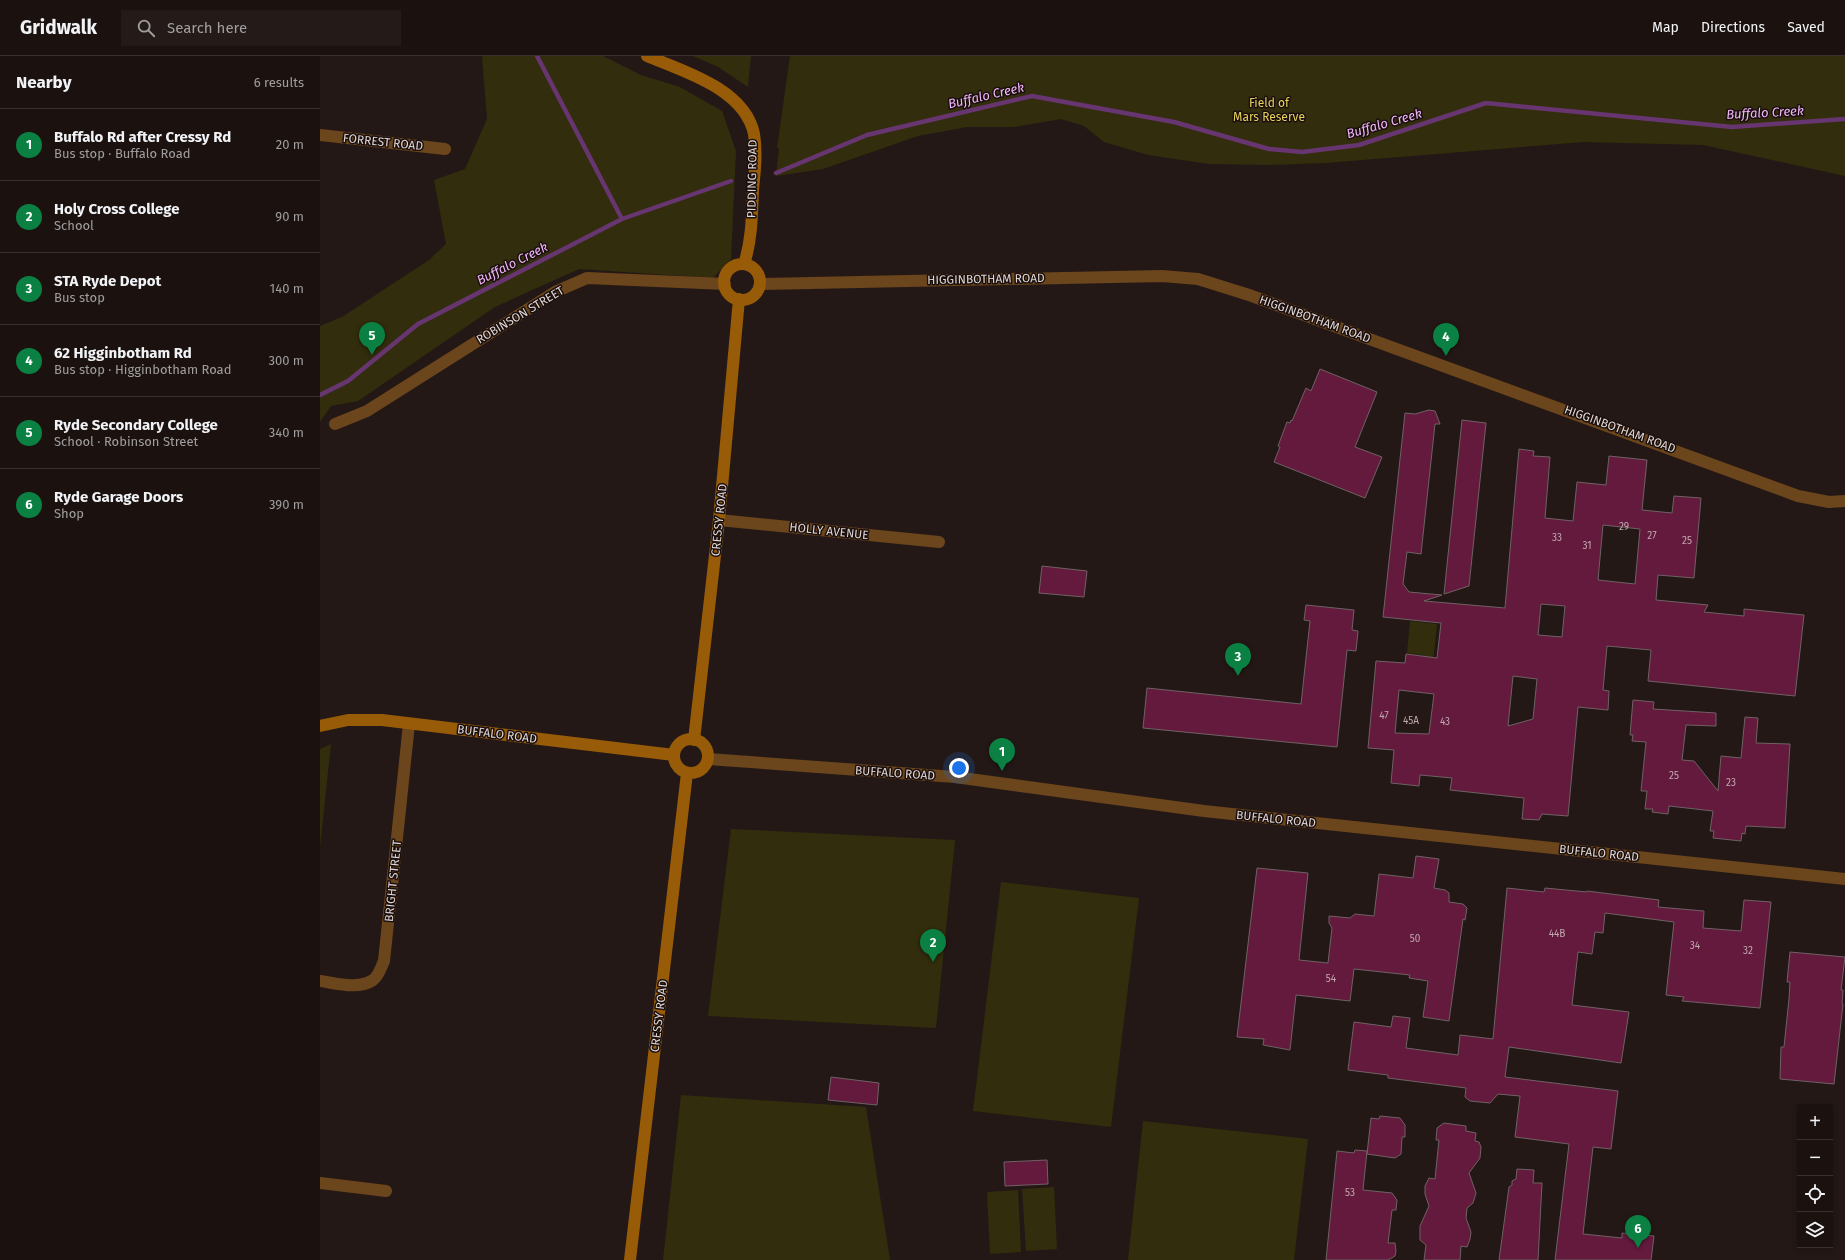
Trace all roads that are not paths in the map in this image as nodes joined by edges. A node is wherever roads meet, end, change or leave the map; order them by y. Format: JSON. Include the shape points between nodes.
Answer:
{"nodes":[{"id":1,"x":647,"y":56,"type":"edge"},
{"id":2,"x":320,"y":135,"type":"edge"},
{"id":3,"x":446,"y":148,"type":"dead end"},
{"id":4,"x":744,"y":264,"type":"junction"},
{"id":5,"x":724,"y":284,"type":"junction"},
{"id":6,"x":760,"y":284,"type":"junction"},
{"id":7,"x":739,"y":299,"type":"junction"},
{"id":8,"x":335,"y":424,"type":"dead end"},
{"id":9,"x":1845,"y":501,"type":"edge"},
{"id":10,"x":719,"y":520,"type":"junction"},
{"id":11,"x":939,"y":542,"type":"dead end"},
{"id":12,"x":409,"y":724,"type":"junction"},
{"id":13,"x":320,"y":726,"type":"edge"},
{"id":14,"x":694,"y":740,"type":"junction"},
{"id":15,"x":674,"y":755,"type":"junction"},
{"id":16,"x":708,"y":759,"type":"junction"},
{"id":17,"x":687,"y":773,"type":"junction"},
{"id":18,"x":1845,"y":879,"type":"edge"},
{"id":19,"x":320,"y":981,"type":"edge"},
{"id":20,"x":320,"y":1183,"type":"edge"},
{"id":21,"x":386,"y":1191,"type":"dead end"},
{"id":22,"x":630,"y":1260,"type":"edge"}],
"edges":[{"from":1,"to":4,"type":"street","name":"PIDDING ROAD","via":[[699,78],[725,93],[736,102],[748,120],[753,132],[755,164],[750,246]]},
{"from":2,"to":3,"type":"street","name":"FORREST ROAD"},
{"from":4,"to":5,"type":"street","via":[[732,267],[727,272]]},
{"from":4,"to":6,"type":"street","via":[[758,273]]},
{"from":5,"to":7,"type":"street","via":[[731,296]]},
{"from":5,"to":8,"type":"street","name":"ROBINSON STREET","via":[[587,278],[555,292],[367,411]]},
{"from":6,"to":7,"type":"street","via":[[755,294]]},
{"from":6,"to":9,"type":"street","name":"HIGGINBOTHAM ROAD","via":[[1162,276],[1198,279],[1249,295],[1798,496],[1829,502]]},
{"from":7,"to":10,"type":"street","name":"CRESSY ROAD"},
{"from":10,"to":11,"type":"street","name":"HOLLY AVENUE"},
{"from":10,"to":14,"type":"street","name":"CRESSY ROAD"},
{"from":12,"to":13,"type":"street","name":"BUFFALO ROAD","via":[[382,720],[348,720]]},
{"from":12,"to":15,"type":"street","name":"BUFFALO ROAD"},
{"from":12,"to":19,"type":"street","name":"BRIGHT STREET","via":[[384,961],[374,980],[363,984]]},
{"from":14,"to":15,"type":"street","via":[[679,745]]},
{"from":14,"to":16,"type":"street","via":[[706,749]]},
{"from":15,"to":17,"type":"street","via":[[679,768]]},
{"from":16,"to":17,"type":"street","via":[[703,769]]},
{"from":16,"to":18,"type":"street","name":"BUFFALO ROAD","via":[[955,777],[1220,813]]},
{"from":17,"to":22,"type":"street","name":"CRESSY ROAD"},
{"from":20,"to":21,"type":"street"}]}
